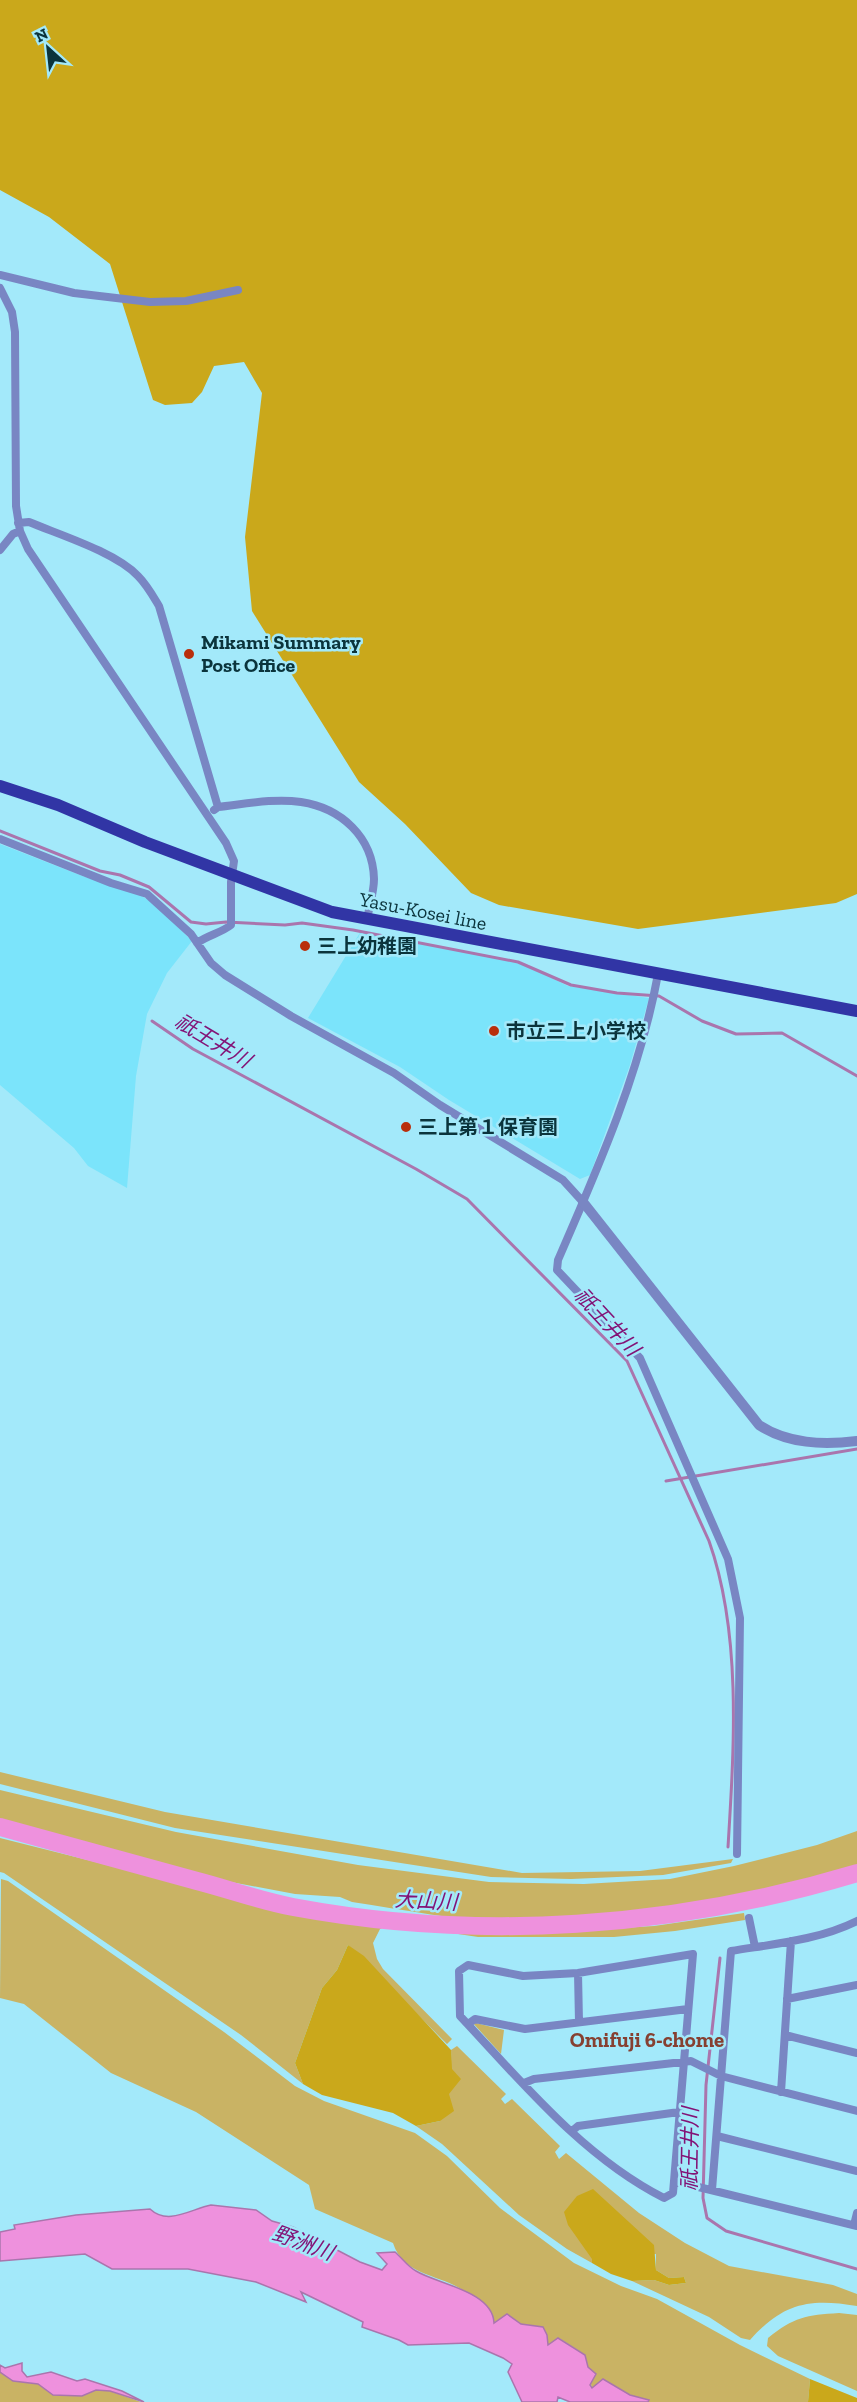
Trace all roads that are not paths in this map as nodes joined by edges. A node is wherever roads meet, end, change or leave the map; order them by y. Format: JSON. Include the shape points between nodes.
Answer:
{"nodes":[{"id":1,"x":0,"y":275,"type":"edge"},
{"id":2,"x":0,"y":288,"type":"edge"},
{"id":3,"x":238,"y":290,"type":"dead end"},
{"id":4,"x":19,"y":527,"type":"junction"},
{"id":5,"x":0,"y":550,"type":"edge"},
{"id":6,"x":0,"y":786,"type":"edge"},
{"id":7,"x":218,"y":807,"type":"junction"},
{"id":8,"x":207,"y":814,"type":"junction"},
{"id":9,"x":0,"y":838,"type":"edge"},
{"id":10,"x":232,"y":874,"type":"junction"},
{"id":11,"x":367,"y":920,"type":"junction"},
{"id":12,"x":197,"y":943,"type":"junction"},
{"id":13,"x":658,"y":974,"type":"junction"},
{"id":14,"x":857,"y":1011,"type":"edge"},
{"id":15,"x":583,"y":1203,"type":"junction"},
{"id":16,"x":857,"y":1441,"type":"edge"},
{"id":17,"x":737,"y":1854,"type":"dead end"},
{"id":18,"x":748,"y":1918,"type":"dead end"},
{"id":19,"x":857,"y":1921,"type":"edge"},
{"id":20,"x":791,"y":1941,"type":"junction"},
{"id":21,"x":755,"y":1947,"type":"junction"},
{"id":22,"x":578,"y":1973,"type":"junction"},
{"id":23,"x":857,"y":1985,"type":"edge"},
{"id":24,"x":787,"y":1999,"type":"junction"},
{"id":25,"x":688,"y":2009,"type":"junction"},
{"id":26,"x":579,"y":2022,"type":"junction"},
{"id":27,"x":468,"y":2024,"type":"junction"},
{"id":28,"x":785,"y":2035,"type":"junction"},
{"id":29,"x":857,"y":2053,"type":"edge"},
{"id":30,"x":684,"y":2062,"type":"junction"},
{"id":31,"x":721,"y":2076,"type":"junction"},
{"id":32,"x":524,"y":2083,"type":"junction"},
{"id":33,"x":781,"y":2092,"type":"junction"},
{"id":34,"x":857,"y":2111,"type":"edge"},
{"id":35,"x":679,"y":2112,"type":"junction"},
{"id":36,"x":573,"y":2131,"type":"junction"},
{"id":37,"x":717,"y":2136,"type":"junction"},
{"id":38,"x":857,"y":2171,"type":"edge"},
{"id":39,"x":674,"y":2181,"type":"junction"},
{"id":40,"x":712,"y":2190,"type":"junction"},
{"id":41,"x":857,"y":2213,"type":"edge"},
{"id":42,"x":856,"y":2225,"type":"edge"}],
"edges":[{"from":1,"to":3,"type":"street","via":[[74,293],[150,302],[186,301]]},
{"from":2,"to":4,"type":"street","via":[[12,312],[15,332]]},
{"from":4,"to":5,"type":"street"},
{"from":4,"to":7,"type":"street","via":[[28,522],[112,557],[147,586],[159,606]]},
{"from":4,"to":8,"type":"street","via":[[28,549]]},
{"from":6,"to":10,"type":"main road","name":"Yasu-Kosei line"},
{"from":7,"to":8,"type":"street"},
{"from":7,"to":11,"type":"street","via":[[302,802],[347,821],[361,837],[370,857],[374,880]]},
{"from":8,"to":10,"type":"street","via":[[234,861]]},
{"from":9,"to":12,"type":"street","via":[[147,894]]},
{"from":10,"to":11,"type":"main road","name":"Yasu-Kosei line","via":[[332,912]]},
{"from":10,"to":12,"type":"street","via":[[231,925]]},
{"from":11,"to":13,"type":"main road","name":"Yasu-Kosei line"},
{"from":12,"to":15,"type":"street","via":[[225,975],[394,1073],[563,1180]]},
{"from":13,"to":14,"type":"main road","name":"Yasu-Kosei line"},
{"from":13,"to":15,"type":"street","via":[[633,1072]]},
{"from":15,"to":16,"type":"street","via":[[759,1425],[792,1441]]},
{"from":15,"to":17,"type":"street","via":[[557,1270],[640,1358],[728,1559],[740,1618]]},
{"from":18,"to":21,"type":"street"},
{"from":19,"to":20,"type":"street","via":[[835,1931]]},
{"from":20,"to":21,"type":"street"},
{"from":20,"to":24,"type":"street"},
{"from":21,"to":31,"type":"street","via":[[731,1950]]},
{"from":22,"to":25,"type":"street","via":[[693,1954]]},
{"from":22,"to":26,"type":"street"},
{"from":22,"to":27,"type":"street","via":[[523,1976],[468,1965],[459,1971],[460,2016]]},
{"from":23,"to":24,"type":"street"},
{"from":24,"to":28,"type":"street"},
{"from":25,"to":26,"type":"street"},
{"from":25,"to":30,"type":"street"},
{"from":26,"to":27,"type":"street","via":[[525,2029],[475,2019]]},
{"from":27,"to":32,"type":"street"},
{"from":28,"to":29,"type":"street"},
{"from":28,"to":33,"type":"street"},
{"from":30,"to":31,"type":"street","via":[[691,2061]]},
{"from":30,"to":32,"type":"street"},
{"from":30,"to":35,"type":"street"},
{"from":31,"to":33,"type":"street"},
{"from":31,"to":37,"type":"street"},
{"from":32,"to":36,"type":"street"},
{"from":33,"to":34,"type":"street"},
{"from":35,"to":36,"type":"street","via":[[578,2126]]},
{"from":35,"to":39,"type":"street"},
{"from":36,"to":39,"type":"street","via":[[642,2187],[664,2198],[673,2193]]},
{"from":37,"to":38,"type":"street"},
{"from":37,"to":40,"type":"street"},
{"from":39,"to":40,"type":"street"},
{"from":40,"to":42,"type":"street"},
{"from":41,"to":42,"type":"street"}]}
